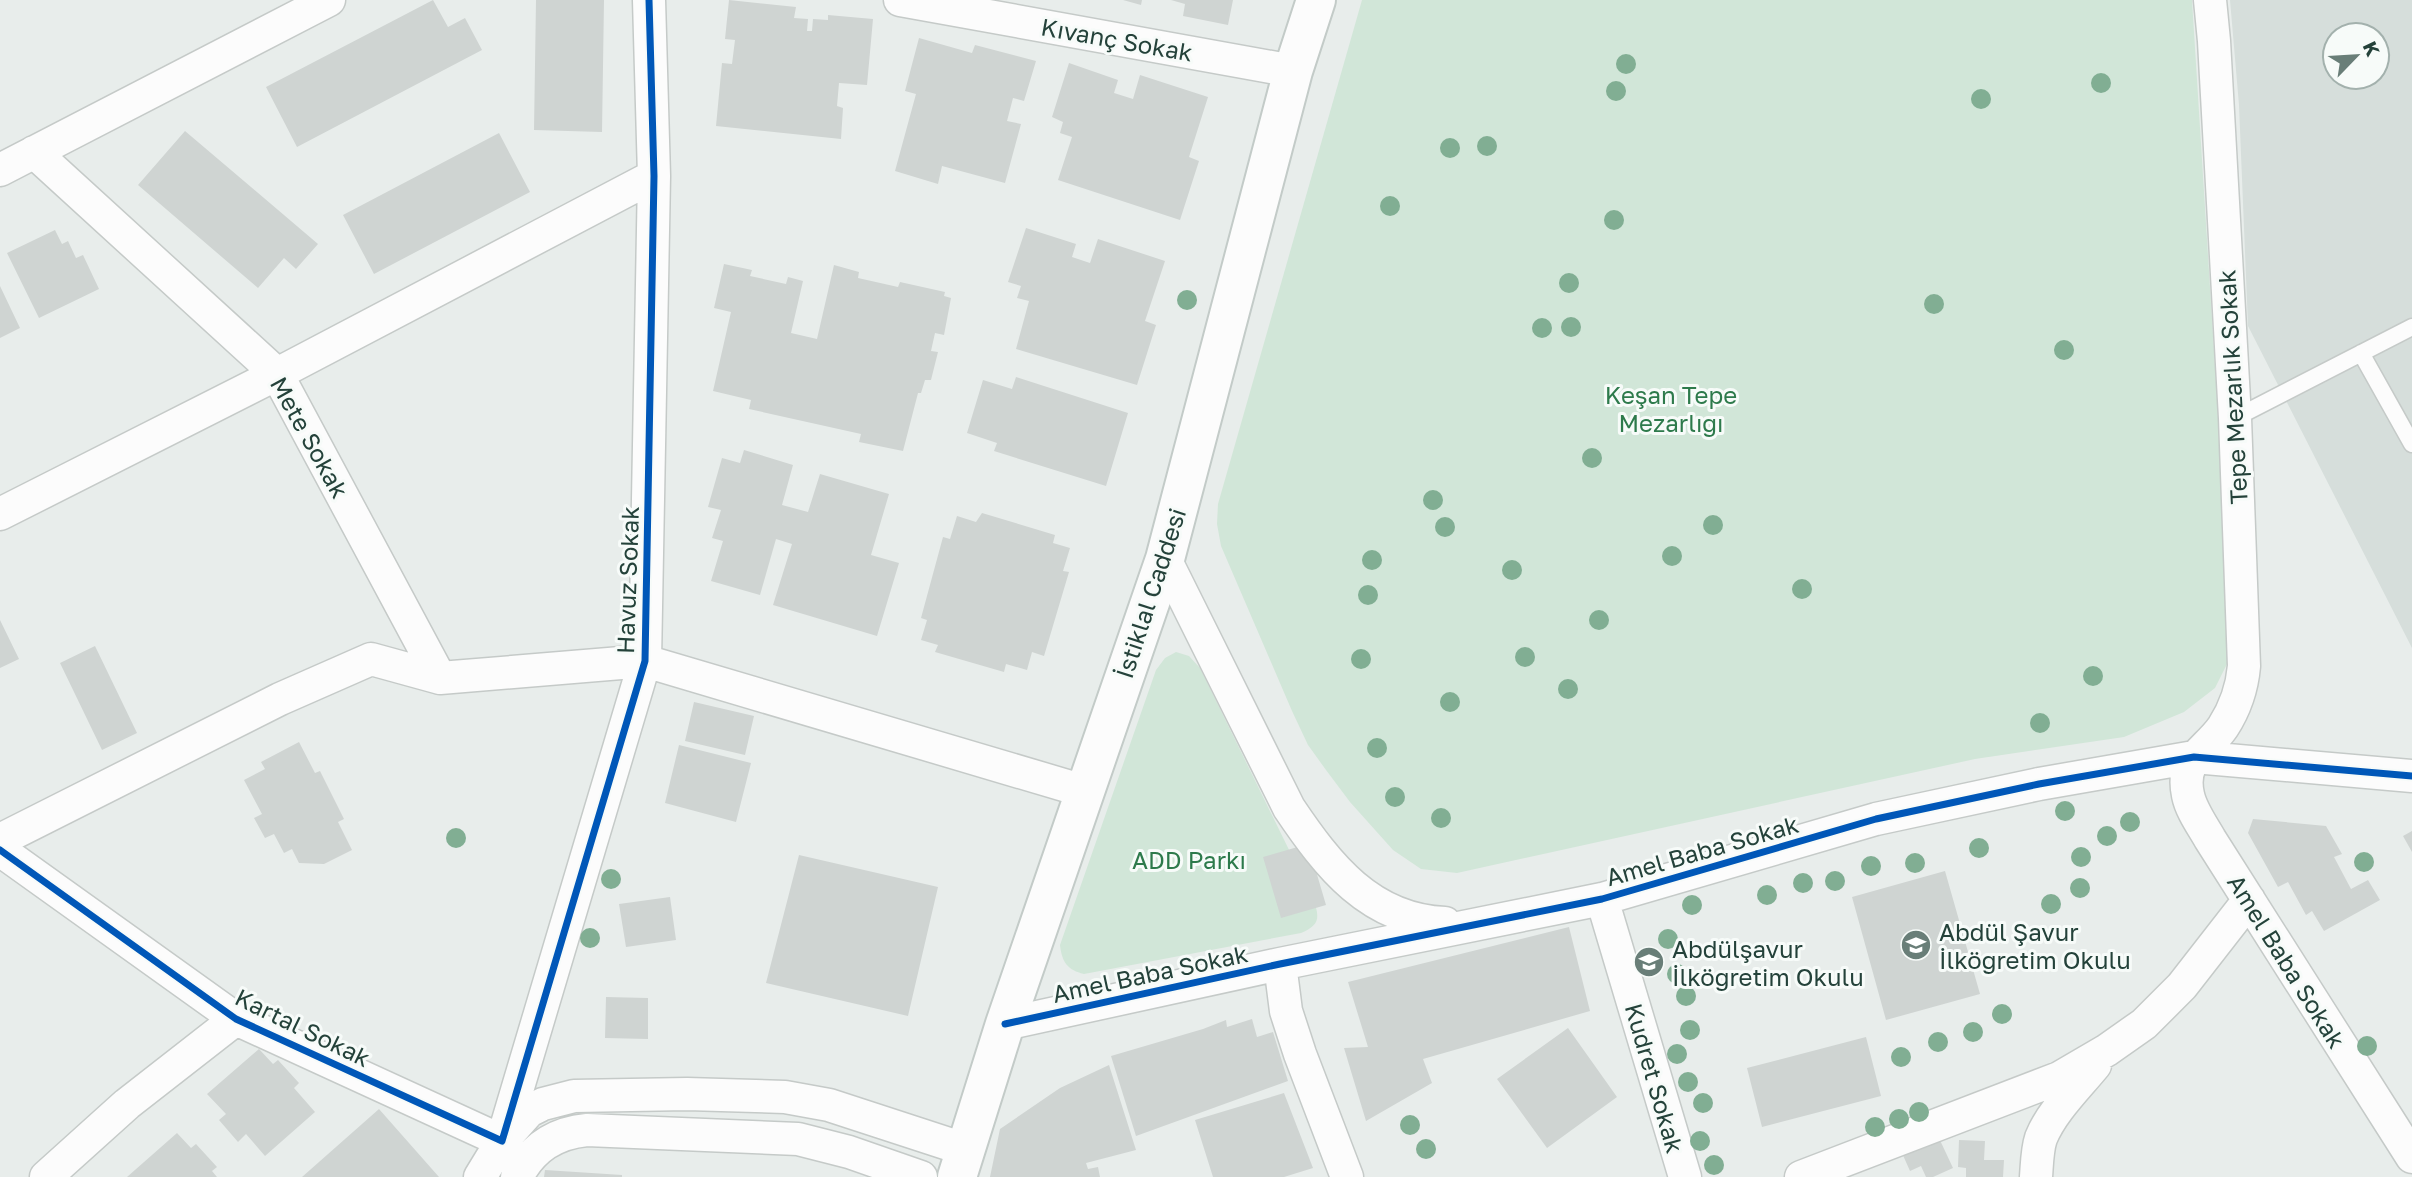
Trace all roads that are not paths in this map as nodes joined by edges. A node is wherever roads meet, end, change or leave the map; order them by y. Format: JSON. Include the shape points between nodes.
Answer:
{"nodes":[{"id":1,"x":329,"y":0,"type":"edge"},
{"id":2,"x":649,"y":0,"type":"edge"},
{"id":3,"x":900,"y":0,"type":"edge"},
{"id":4,"x":1316,"y":0,"type":"edge"},
{"id":5,"x":2210,"y":0,"type":"edge"},
{"id":6,"x":1293,"y":71,"type":"junction"},
{"id":7,"x":34,"y":152,"type":"junction"},
{"id":8,"x":0,"y":170,"type":"edge"},
{"id":9,"x":654,"y":176,"type":"junction"},
{"id":10,"x":2412,"y":327,"type":"edge"},
{"id":11,"x":2361,"y":353,"type":"junction"},
{"id":12,"x":277,"y":374,"type":"junction"},
{"id":13,"x":2235,"y":418,"type":"junction"},
{"id":14,"x":2412,"y":444,"type":"edge"},
{"id":15,"x":0,"y":514,"type":"edge"},
{"id":16,"x":1165,"y":559,"type":"junction"},
{"id":17,"x":645,"y":661,"type":"junction"},
{"id":18,"x":440,"y":678,"type":"junction"},
{"id":19,"x":2194,"y":757,"type":"junction"},
{"id":20,"x":2412,"y":776,"type":"edge"},
{"id":21,"x":1083,"y":791,"type":"junction"},
{"id":22,"x":0,"y":840,"type":"edge"},
{"id":23,"x":0,"y":850,"type":"edge"},
{"id":24,"x":1602,"y":899,"type":"junction"},
{"id":25,"x":2249,"y":900,"type":"junction"},
{"id":26,"x":1478,"y":924,"type":"junction"},
{"id":27,"x":1280,"y":964,"type":"junction"},
{"id":28,"x":236,"y":1019,"type":"junction"},
{"id":29,"x":1005,"y":1024,"type":"junction"},
{"id":30,"x":2107,"y":1051,"type":"junction"},
{"id":31,"x":502,"y":1141,"type":"junction"},
{"id":32,"x":2412,"y":1157,"type":"edge"},
{"id":33,"x":962,"y":1163,"type":"edge"},
{"id":34,"x":46,"y":1177,"type":"edge"},
{"id":35,"x":480,"y":1177,"type":"edge"},
{"id":36,"x":517,"y":1177,"type":"edge"},
{"id":37,"x":920,"y":1177,"type":"edge"},
{"id":38,"x":1347,"y":1177,"type":"edge"},
{"id":39,"x":1685,"y":1177,"type":"edge"},
{"id":40,"x":1801,"y":1177,"type":"edge"},
{"id":41,"x":2036,"y":1177,"type":"edge"}],
"edges":[{"from":1,"to":7,"type":"street"},
{"from":2,"to":9,"type":"street","name":"Havuz Sokak"},
{"from":3,"to":6,"type":"street","name":"Kıvanç Sokak"},
{"from":4,"to":6,"type":"main road","name":"İstiklal Caddesi"},
{"from":5,"to":13,"type":"street","name":"Tepe Mezarlık Sokak"},
{"from":6,"to":16,"type":"main road","name":"İstiklal Caddesi"},
{"from":7,"to":8,"type":"street"},
{"from":7,"to":12,"type":"street","name":"Mete Sokak"},
{"from":9,"to":12,"type":"street"},
{"from":9,"to":17,"type":"street","name":"Havuz Sokak"},
{"from":10,"to":11,"type":"lane"},
{"from":11,"to":13,"type":"lane"},
{"from":11,"to":14,"type":"lane"},
{"from":12,"to":15,"type":"street"},
{"from":12,"to":18,"type":"street","name":"Mete Sokak"},
{"from":13,"to":19,"type":"street","name":"Tepe Mezarlık Sokak","via":[[2242,688],[2222,728]]},
{"from":16,"to":21,"type":"main road","name":"İstiklal Caddesi"},
{"from":16,"to":26,"type":"street","name":"Amel Baba Sokak","via":[[1289,808],[1346,882],[1398,915],[1423,922]]},
{"from":17,"to":18,"type":"street"},
{"from":17,"to":21,"type":"street"},
{"from":17,"to":31,"type":"street","name":"Havuz Sokak"},
{"from":18,"to":22,"type":"street","via":[[371,659],[280,699]]},
{"from":19,"to":20,"type":"street","name":"Amel Baba Sokak"},
{"from":19,"to":24,"type":"street","name":"Amel Baba Sokak","via":[[1875,819]]},
{"from":19,"to":25,"type":"street","name":"Amel Baba Sokak","via":[[2188,767],[2188,795],[2203,828]]},
{"from":21,"to":29,"type":"main road","name":"İstiklal Caddesi"},
{"from":23,"to":28,"type":"street","name":"Kartal Sokak"},
{"from":24,"to":26,"type":"street","name":"Amel Baba Sokak"},
{"from":24,"to":39,"type":"street","name":"Kudret Sokak"},
{"from":25,"to":30,"type":"street","via":[[2182,986],[2144,1024]]},
{"from":25,"to":32,"type":"street","name":"Amel Baba Sokak"},
{"from":26,"to":27,"type":"street","name":"Amel Baba Sokak"},
{"from":27,"to":29,"type":"street","name":"Amel Baba Sokak"},
{"from":27,"to":38,"type":"street","via":[[1296,1044]]},
{"from":28,"to":31,"type":"street","name":"Kartal Sokak"},
{"from":28,"to":34,"type":"street","via":[[127,1104]]},
{"from":29,"to":33,"type":"main road","name":"İstiklal Caddesi"},
{"from":30,"to":40,"type":"street","via":[[2059,1078]]},
{"from":30,"to":41,"type":"street","via":[[2042,1136]]},
{"from":31,"to":33,"type":"street","via":[[529,1111],[574,1096],[785,1097],[812,1101]]},
{"from":31,"to":35,"type":"street"},
{"from":36,"to":37,"type":"street","via":[[548,1141],[587,1130],[798,1139]]}]}
